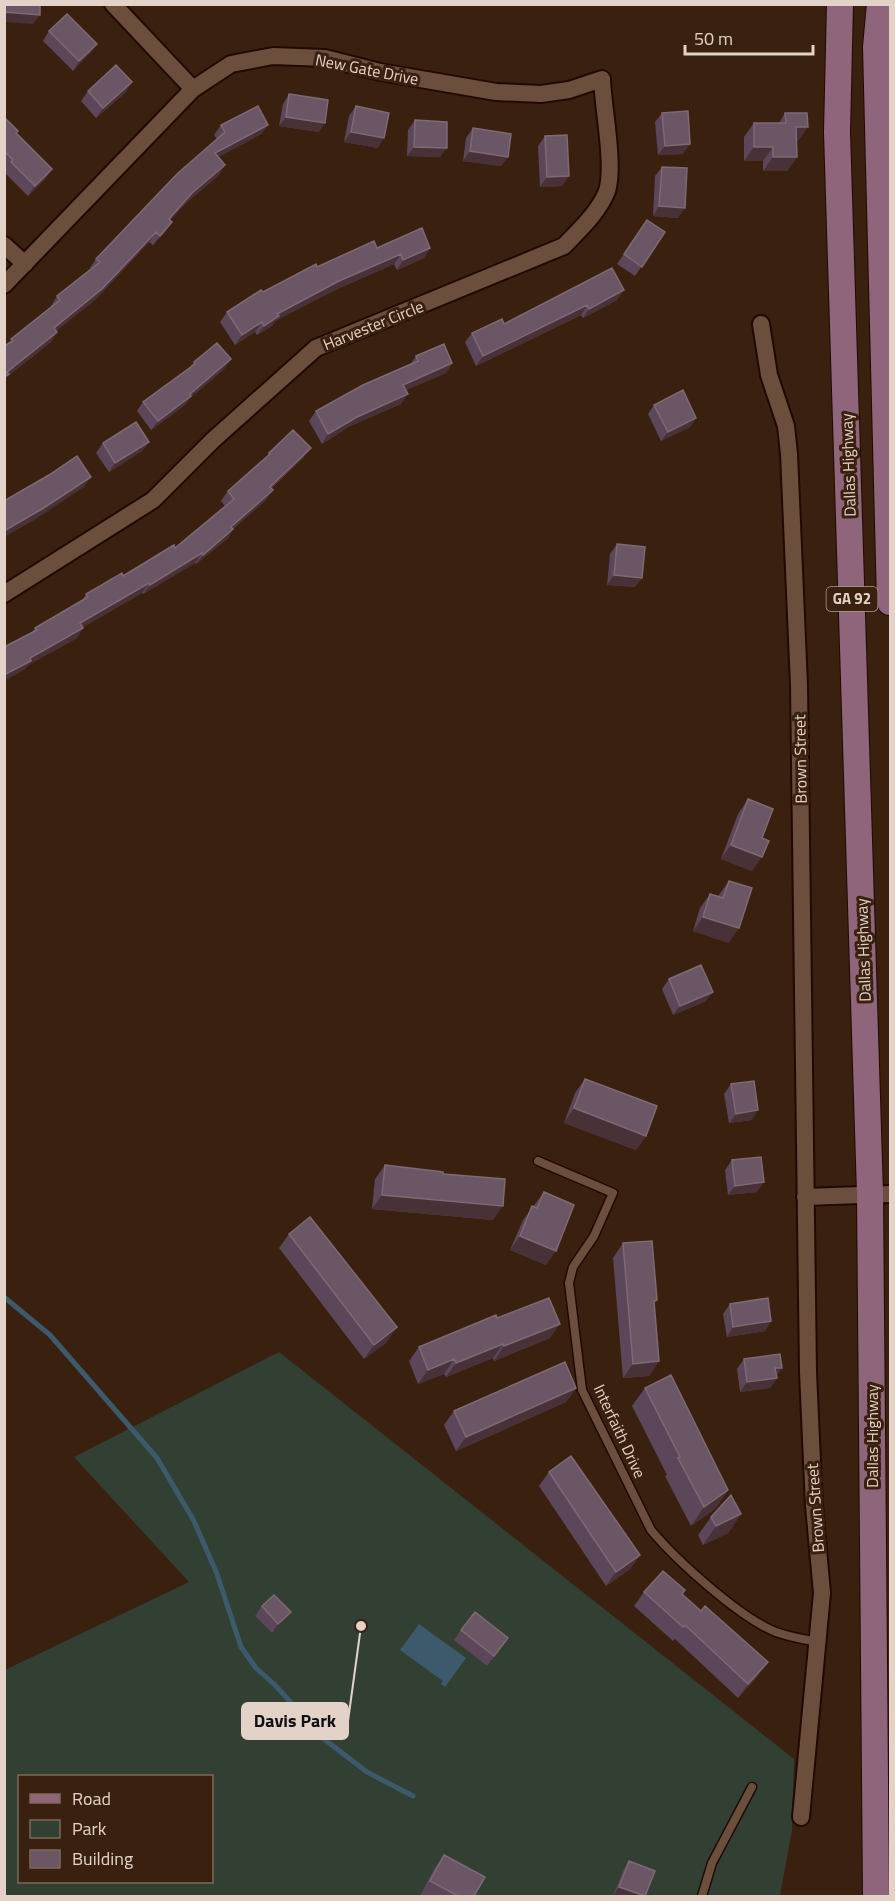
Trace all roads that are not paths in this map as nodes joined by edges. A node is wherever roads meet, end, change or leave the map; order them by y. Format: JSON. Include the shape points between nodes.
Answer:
{"nodes":[{"id":1,"x":113,"y":4,"type":"edge"},
{"id":2,"x":840,"y":4,"type":"edge"},
{"id":3,"x":880,"y":4,"type":"edge"},
{"id":4,"x":602,"y":79,"type":"joint"},
{"id":5,"x":193,"y":89,"type":"junction"},
{"id":6,"x":4,"y":245,"type":"edge"},
{"id":7,"x":25,"y":264,"type":"junction"},
{"id":8,"x":4,"y":285,"type":"edge"},
{"id":9,"x":762,"y":324,"type":"dead end"},
{"id":10,"x":4,"y":594,"type":"edge"},
{"id":11,"x":891,"y":602,"type":"edge"},
{"id":12,"x":538,"y":1161,"type":"dead end"},
{"id":13,"x":880,"y":1194,"type":"edge"},
{"id":14,"x":805,"y":1197,"type":"junction"},
{"id":15,"x":817,"y":1642,"type":"junction"},
{"id":16,"x":752,"y":1788,"type":"dead end"},
{"id":17,"x":801,"y":1818,"type":"dead end"},
{"id":18,"x":702,"y":1896,"type":"edge"},
{"id":19,"x":876,"y":1896,"type":"edge"}],
"edges":[{"from":1,"to":5,"type":"street"},
{"from":2,"to":13,"type":"main road","name":"Dallas Highway","number":"GA 92","via":[[837,144]]},
{"from":3,"to":11,"type":"main road","number":"GA 92","via":[[876,47]]},
{"from":4,"to":5,"type":"street","name":"New Gate Drive","via":[[541,94],[496,92],[380,72],[325,58],[273,56],[231,64]]},
{"from":4,"to":10,"type":"street","name":"Harvester Circle","via":[[610,158],[607,190],[590,218],[564,246],[316,348],[153,500]]},
{"from":5,"to":7,"type":"street","name":"New Gate Drive"},
{"from":6,"to":7,"type":"street"},
{"from":7,"to":8,"type":"street","name":"New Gate Drive"},
{"from":9,"to":14,"type":"street","name":"Brown Street","via":[[769,375],[786,426],[789,454],[799,685]]},
{"from":12,"to":15,"type":"lane","name":"Interfaith Drive","via":[[613,1193],[594,1236],[570,1274],[579,1375],[588,1405],[651,1530],[752,1619],[774,1631]]},
{"from":13,"to":14,"type":"street"},
{"from":13,"to":19,"type":"main road","name":"Dallas Highway","number":"GA 92"},
{"from":14,"to":15,"type":"street","name":"Brown Street","via":[[808,1372],[822,1593]]},
{"from":15,"to":17,"type":"street","name":"Brown Street"},
{"from":16,"to":18,"type":"lane","via":[[712,1863]]}]}
